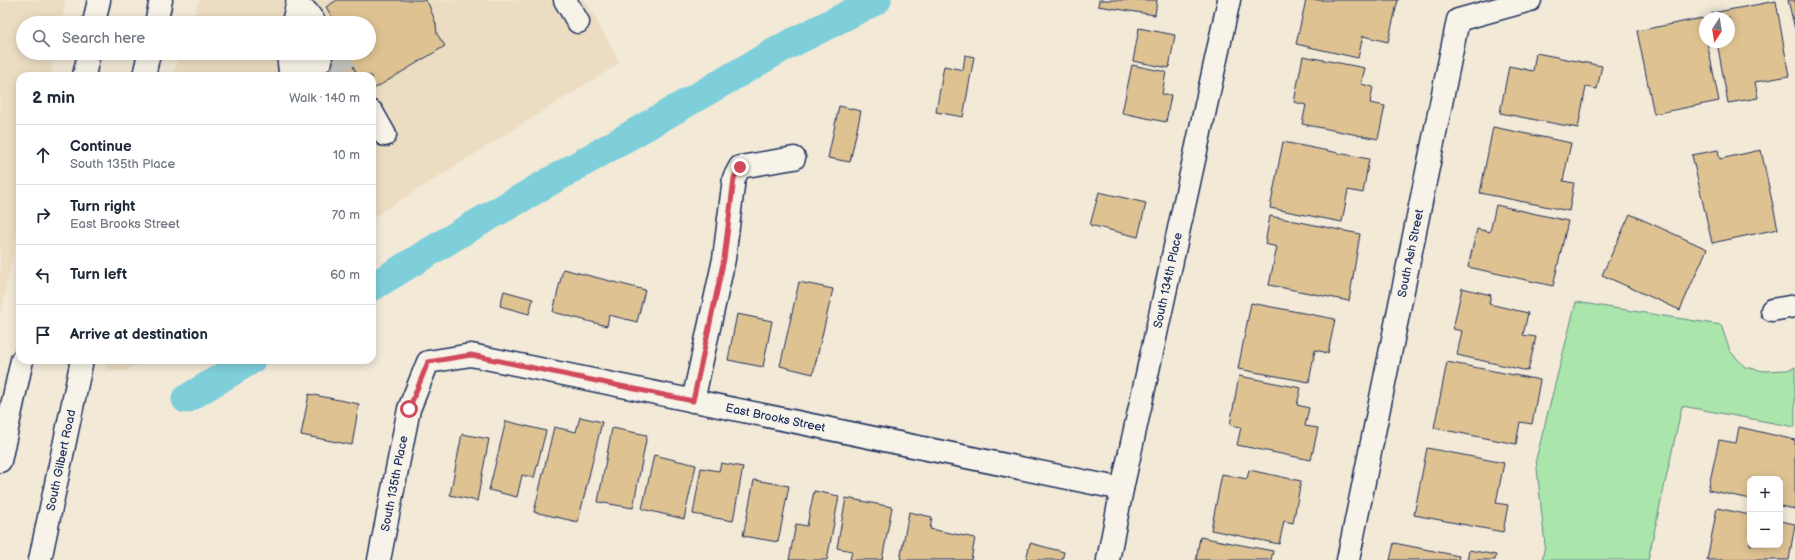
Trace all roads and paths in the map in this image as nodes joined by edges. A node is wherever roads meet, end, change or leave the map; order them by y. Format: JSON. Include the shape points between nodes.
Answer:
{"nodes":[{"id":1,"x":99,"y":0,"type":"edge"},
{"id":2,"x":161,"y":0,"type":"edge"},
{"id":3,"x":565,"y":0,"type":"edge"},
{"id":4,"x":1229,"y":0,"type":"edge"},
{"id":5,"x":1530,"y":0,"type":"edge"},
{"id":6,"x":96,"y":16,"type":"edge"},
{"id":7,"x":158,"y":16,"type":"edge"},
{"id":8,"x":578,"y":22,"type":"dead end"},
{"id":9,"x":87,"y":60,"type":"edge"},
{"id":10,"x":147,"y":60,"type":"edge"},
{"id":11,"x":289,"y":60,"type":"edge"},
{"id":12,"x":85,"y":72,"type":"edge"},
{"id":13,"x":145,"y":72,"type":"edge"},
{"id":14,"x":290,"y":72,"type":"edge"},
{"id":15,"x":794,"y":158,"type":"dead end"},
{"id":16,"x":1795,"y":306,"type":"edge"},
{"id":17,"x":1772,"y":310,"type":"dead end"},
{"id":18,"x":428,"y":362,"type":"joint"},
{"id":19,"x":21,"y":364,"type":"edge"},
{"id":20,"x":81,"y":364,"type":"edge"},
{"id":21,"x":693,"y":401,"type":"junction"},
{"id":22,"x":0,"y":461,"type":"edge"},
{"id":23,"x":1122,"y":489,"type":"junction"},
{"id":24,"x":40,"y":560,"type":"edge"},
{"id":25,"x":379,"y":560,"type":"edge"},
{"id":26,"x":1108,"y":560,"type":"edge"},
{"id":27,"x":1348,"y":560,"type":"edge"}],
"edges":[{"from":1,"to":6,"type":"street"},
{"from":2,"to":7,"type":"street"},
{"from":3,"to":8,"type":"street"},
{"from":4,"to":23,"type":"street","name":"South 134th Place"},
{"from":5,"to":27,"type":"street","name":"South Ash Street","via":[[1458,20]]},
{"from":9,"to":12,"type":"street"},
{"from":10,"to":13,"type":"street"},
{"from":11,"to":14,"type":"street"},
{"from":15,"to":21,"type":"street","via":[[740,167],[734,178],[724,259]]},
{"from":16,"to":17,"type":"street"},
{"from":18,"to":21,"type":"street","name":"East Brooks Street","via":[[471,355]]},
{"from":18,"to":25,"type":"street","name":"South 135th Place","via":[[409,409]]},
{"from":19,"to":22,"type":"street"},
{"from":20,"to":24,"type":"street","name":"South Gilbert Road"},
{"from":21,"to":23,"type":"street","name":"East Brooks Street"},
{"from":23,"to":26,"type":"street","name":"South 134th Place"}]}
